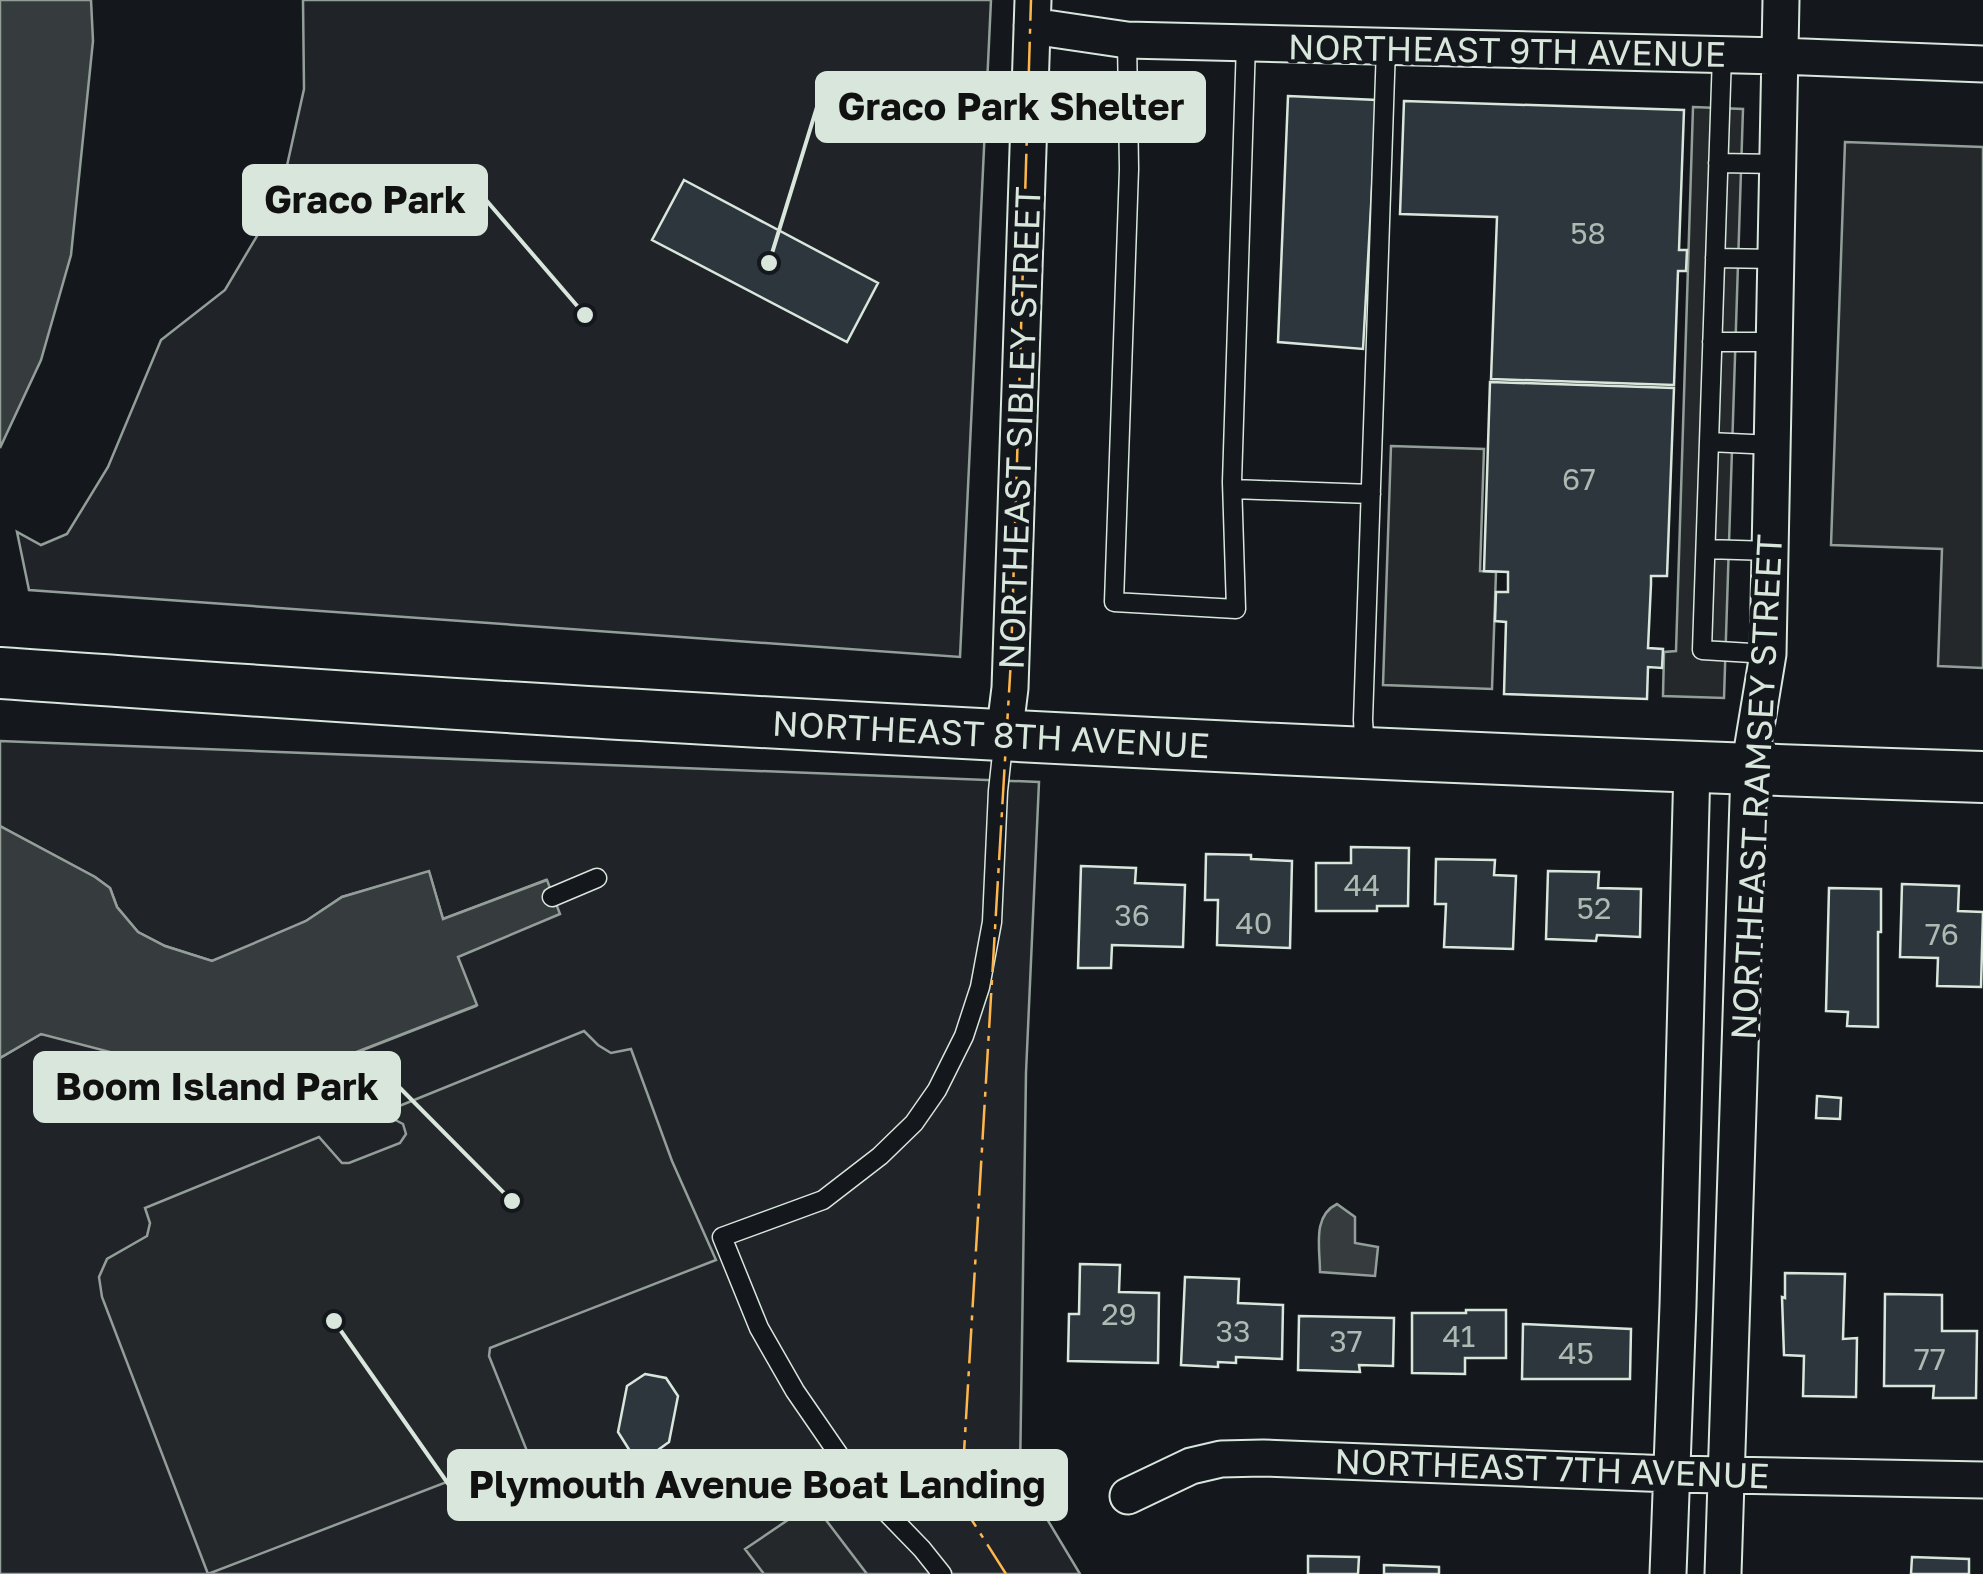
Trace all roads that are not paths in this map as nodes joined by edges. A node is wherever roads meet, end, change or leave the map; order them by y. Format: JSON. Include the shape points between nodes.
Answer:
{"nodes":[{"id":1,"x":1782,"y":0,"type":"edge"},
{"id":2,"x":1032,"y":13,"type":"edge"},
{"id":3,"x":1127,"y":40,"type":"junction"},
{"id":4,"x":1246,"y":43,"type":"junction"},
{"id":5,"x":1386,"y":47,"type":"junction"},
{"id":6,"x":1722,"y":55,"type":"junction"},
{"id":7,"x":1779,"y":56,"type":"junction"},
{"id":8,"x":1983,"y":64,"type":"edge"},
{"id":9,"x":1718,"y":163,"type":"junction"},
{"id":10,"x":1777,"y":164,"type":"junction"},
{"id":11,"x":1715,"y":258,"type":"junction"},
{"id":12,"x":1776,"y":259,"type":"junction"},
{"id":13,"x":1712,"y":342,"type":"junction"},
{"id":14,"x":1774,"y":342,"type":"junction"},
{"id":15,"x":1709,"y":442,"type":"junction"},
{"id":16,"x":1773,"y":445,"type":"junction"},
{"id":17,"x":1232,"y":489,"type":"junction"},
{"id":18,"x":1371,"y":494,"type":"junction"},
{"id":19,"x":1706,"y":549,"type":"junction"},
{"id":20,"x":1770,"y":551,"type":"junction"},
{"id":21,"x":1768,"y":654,"type":"junction"},
{"id":22,"x":10,"y":674,"type":"edge"},
{"id":23,"x":1004,"y":736,"type":"junction"},
{"id":24,"x":1365,"y":752,"type":"junction"},
{"id":25,"x":1692,"y":766,"type":"junction"},
{"id":26,"x":1749,"y":769,"type":"junction"},
{"id":27,"x":1983,"y":778,"type":"edge"},
{"id":28,"x":597,"y":878,"type":"dead end"},
{"id":29,"x":552,"y":898,"type":"dead end"},
{"id":30,"x":1672,"y":1474,"type":"junction"},
{"id":31,"x":1727,"y":1474,"type":"junction"},
{"id":32,"x":1983,"y":1480,"type":"edge"},
{"id":33,"x":1128,"y":1496,"type":"dead end"},
{"id":34,"x":942,"y":1574,"type":"edge"},
{"id":35,"x":1668,"y":1574,"type":"edge"},
{"id":36,"x":1723,"y":1574,"type":"edge"}],
"edges":[{"from":1,"to":7,"type":"street","name":"NORTHEAST RAMSEY STREET"},
{"from":2,"to":3,"type":"street","name":"NORTHEAST 9TH AVENUE"},
{"from":2,"to":23,"type":"street","name":"NORTHEAST SIBLEY STREET"},
{"from":3,"to":4,"type":"street","name":"NORTHEAST 9TH AVENUE"},
{"from":3,"to":17,"type":"lane","via":[[1114,602],[1236,610]]},
{"from":4,"to":5,"type":"street","name":"NORTHEAST 9TH AVENUE"},
{"from":4,"to":17,"type":"lane"},
{"from":5,"to":6,"type":"street","name":"NORTHEAST 9TH AVENUE"},
{"from":5,"to":18,"type":"lane"},
{"from":6,"to":7,"type":"street","name":"NORTHEAST 9TH AVENUE"},
{"from":6,"to":9,"type":"lane"},
{"from":7,"to":8,"type":"street","name":"NORTHEAST 9TH AVENUE"},
{"from":7,"to":10,"type":"street","name":"NORTHEAST RAMSEY STREET"},
{"from":9,"to":10,"type":"lane"},
{"from":9,"to":11,"type":"lane"},
{"from":10,"to":12,"type":"street","name":"NORTHEAST RAMSEY STREET"},
{"from":11,"to":12,"type":"lane"},
{"from":11,"to":13,"type":"lane"},
{"from":12,"to":14,"type":"street","name":"NORTHEAST RAMSEY STREET"},
{"from":13,"to":14,"type":"lane"},
{"from":13,"to":15,"type":"lane"},
{"from":14,"to":16,"type":"street","name":"NORTHEAST RAMSEY STREET"},
{"from":15,"to":16,"type":"lane"},
{"from":15,"to":19,"type":"lane"},
{"from":16,"to":20,"type":"street","name":"NORTHEAST RAMSEY STREET"},
{"from":17,"to":18,"type":"lane"},
{"from":18,"to":24,"type":"lane"},
{"from":19,"to":20,"type":"lane"},
{"from":19,"to":21,"type":"lane","via":[[1702,650]]},
{"from":20,"to":21,"type":"street","name":"NORTHEAST RAMSEY STREET"},
{"from":21,"to":26,"type":"street","name":"NORTHEAST RAMSEY STREET"},
{"from":22,"to":23,"type":"main road","name":"NORTHEAST 8TH AVENUE"},
{"from":23,"to":24,"type":"main road","name":"NORTHEAST 8TH AVENUE"},
{"from":23,"to":34,"type":"lane","via":[[992,922],[980,987],[938,1090],[880,1156],[823,1200],[722,1237],[759,1328],[795,1391],[859,1484]]},
{"from":24,"to":25,"type":"main road","name":"NORTHEAST 8TH AVENUE"},
{"from":25,"to":26,"type":"main road","name":"NORTHEAST 8TH AVENUE"},
{"from":25,"to":30,"type":"street","name":"NORTHEAST RAMSEY STREET"},
{"from":26,"to":27,"type":"main road","name":"NORTHEAST 8TH AVENUE"},
{"from":26,"to":31,"type":"street","name":"NORTHEAST RAMSEY STREET"},
{"from":28,"to":29,"type":"lane"},
{"from":30,"to":31,"type":"street","name":"NORTHEAST 7TH AVENUE"},
{"from":30,"to":33,"type":"street","name":"NORTHEAST 7TH AVENUE","via":[[1221,1459]]},
{"from":30,"to":35,"type":"street","name":"NORTHEAST RAMSEY STREET"},
{"from":31,"to":32,"type":"street","name":"NORTHEAST 7TH AVENUE"},
{"from":31,"to":36,"type":"street","name":"NORTHEAST RAMSEY STREET"}]}
